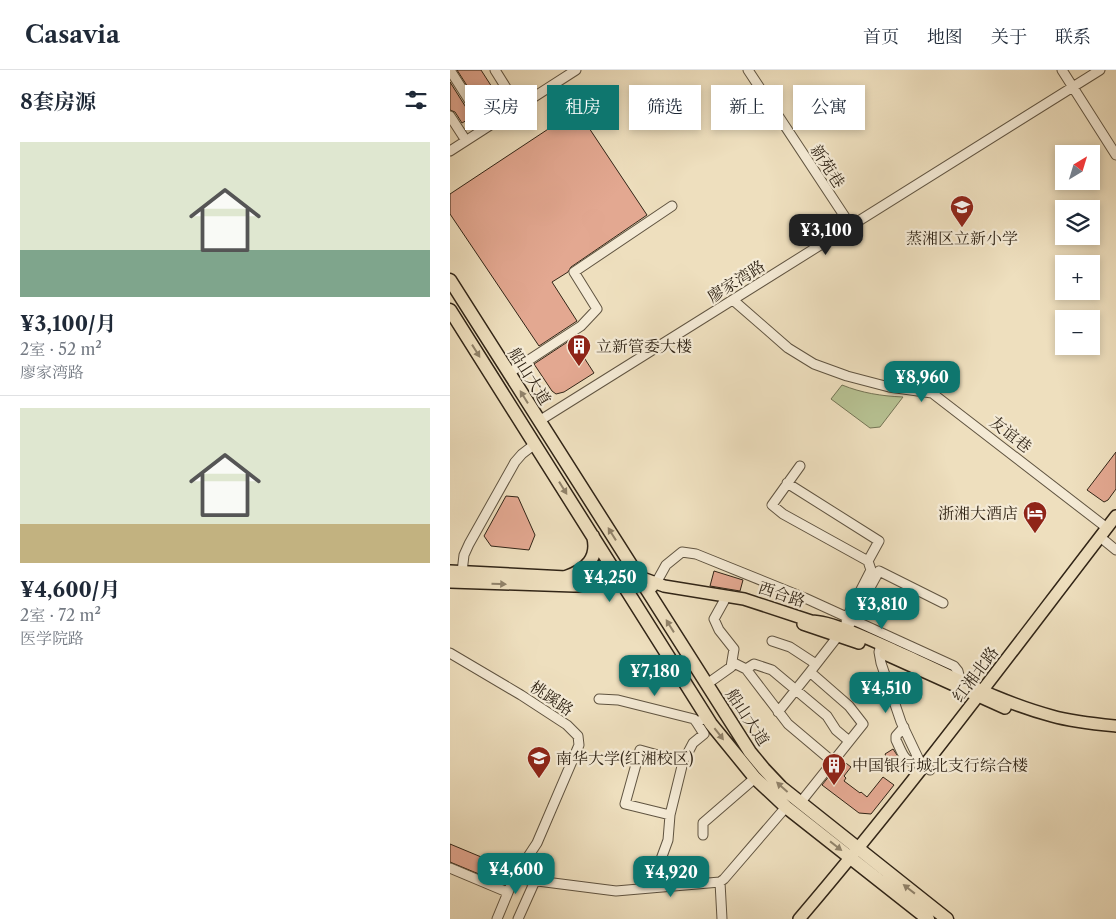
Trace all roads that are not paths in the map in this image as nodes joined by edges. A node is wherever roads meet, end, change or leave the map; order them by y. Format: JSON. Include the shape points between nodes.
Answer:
{"nodes":[{"id":1,"x":450,"y":70,"type":"edge"},
{"id":2,"x":495,"y":70,"type":"edge"},
{"id":3,"x":563,"y":70,"type":"edge"},
{"id":4,"x":576,"y":70,"type":"edge"},
{"id":5,"x":748,"y":70,"type":"edge"},
{"id":6,"x":1062,"y":70,"type":"edge"},
{"id":7,"x":1100,"y":70,"type":"edge"},
{"id":8,"x":504,"y":85,"type":"edge"},
{"id":9,"x":537,"y":87,"type":"edge"},
{"id":10,"x":1073,"y":87,"type":"junction"},
{"id":11,"x":465,"y":94,"type":"edge"},
{"id":12,"x":450,"y":116,"type":"edge"},
{"id":13,"x":471,"y":130,"type":"edge"},
{"id":14,"x":462,"y":136,"type":"junction"},
{"id":15,"x":450,"y":144,"type":"edge"},
{"id":16,"x":450,"y":151,"type":"edge"},
{"id":17,"x":1116,"y":155,"type":"edge"},
{"id":18,"x":672,"y":206,"type":"dead end"},
{"id":19,"x":851,"y":226,"type":"junction"},
{"id":20,"x":450,"y":280,"type":"edge"},
{"id":21,"x":733,"y":300,"type":"junction"},
{"id":22,"x":450,"y":310,"type":"edge"},
{"id":23,"x":509,"y":373,"type":"junction"},
{"id":24,"x":539,"y":421,"type":"junction"},
{"id":25,"x":535,"y":444,"type":"junction"},
{"id":26,"x":800,"y":466,"type":"dead end"},
{"id":27,"x":787,"y":484,"type":"junction"},
{"id":28,"x":1116,"y":516,"type":"edge"},
{"id":29,"x":1111,"y":527,"type":"edge"},
{"id":30,"x":592,"y":534,"type":"junction"},
{"id":31,"x":1105,"y":541,"type":"junction"},
{"id":32,"x":1116,"y":550,"type":"edge"},
{"id":33,"x":868,"y":561,"type":"junction"},
{"id":34,"x":450,"y":571,"type":"edge"},
{"id":35,"x":462,"y":572,"type":"junction"},
{"id":36,"x":618,"y":575,"type":"junction"},
{"id":37,"x":640,"y":580,"type":"junction"},
{"id":38,"x":450,"y":582,"type":"edge"},
{"id":39,"x":570,"y":582,"type":"junction"},
{"id":40,"x":656,"y":583,"type":"junction"},
{"id":41,"x":625,"y":586,"type":"junction"},
{"id":42,"x":724,"y":601,"type":"junction"},
{"id":43,"x":943,"y":603,"type":"dead end"},
{"id":44,"x":850,"y":618,"type":"junction"},
{"id":45,"x":646,"y":619,"type":"junction"},
{"id":46,"x":842,"y":635,"type":"junction"},
{"id":47,"x":772,"y":642,"type":"dead end"},
{"id":48,"x":880,"y":648,"type":"junction"},
{"id":49,"x":450,"y":653,"type":"edge"},
{"id":50,"x":732,"y":662,"type":"junction"},
{"id":51,"x":816,"y":664,"type":"junction"},
{"id":52,"x":746,"y":669,"type":"junction"},
{"id":53,"x":810,"y":672,"type":"junction"},
{"id":54,"x":960,"y":680,"type":"junction"},
{"id":55,"x":707,"y":684,"type":"junction"},
{"id":56,"x":796,"y":690,"type":"junction"},
{"id":57,"x":983,"y":695,"type":"junction"},
{"id":58,"x":599,"y":699,"type":"dead end"},
{"id":59,"x":778,"y":712,"type":"junction"},
{"id":60,"x":702,"y":720,"type":"junction"},
{"id":61,"x":1116,"y":726,"type":"edge"},
{"id":62,"x":904,"y":727,"type":"junction"},
{"id":63,"x":1116,"y":732,"type":"edge"},
{"id":64,"x":849,"y":741,"type":"junction"},
{"id":65,"x":907,"y":761,"type":"junction"},
{"id":66,"x":683,"y":762,"type":"junction"},
{"id":67,"x":833,"y":762,"type":"junction"},
{"id":68,"x":925,"y":766,"type":"junction"},
{"id":69,"x":916,"y":777,"type":"junction"},
{"id":70,"x":754,"y":778,"type":"junction"},
{"id":71,"x":800,"y":803,"type":"junction"},
{"id":72,"x":786,"y":807,"type":"junction"},
{"id":73,"x":670,"y":815,"type":"junction"},
{"id":74,"x":703,"y":835,"type":"dead end"},
{"id":75,"x":858,"y":856,"type":"junction"},
{"id":76,"x":450,"y":868,"type":"edge"},
{"id":77,"x":514,"y":878,"type":"junction"},
{"id":78,"x":535,"y":881,"type":"junction"},
{"id":79,"x":720,"y":882,"type":"junction"},
{"id":80,"x":658,"y":888,"type":"junction"},
{"id":81,"x":507,"y":892,"type":"junction"},
{"id":82,"x":497,"y":919,"type":"edge"},
{"id":83,"x":518,"y":919,"type":"edge"},
{"id":84,"x":722,"y":919,"type":"edge"},
{"id":85,"x":799,"y":919,"type":"edge"},
{"id":86,"x":809,"y":919,"type":"edge"},
{"id":87,"x":928,"y":919,"type":"edge"},
{"id":88,"x":947,"y":919,"type":"edge"}],
"edges":[{"from":1,"to":11,"type":"street"},
{"from":2,"to":8,"type":"street"},
{"from":3,"to":9,"type":"street"},
{"from":4,"to":16,"type":"street"},
{"from":5,"to":19,"type":"street","name":"新苑巷"},
{"from":6,"to":10,"type":"street"},
{"from":7,"to":10,"type":"street","name":"廖家湾路"},
{"from":10,"to":17,"type":"street"},
{"from":10,"to":19,"type":"street","name":"廖家湾路"},
{"from":12,"to":14,"type":"street"},
{"from":13,"to":14,"type":"street"},
{"from":14,"to":15,"type":"street"},
{"from":18,"to":23,"type":"street","via":[[574,272],[597,310],[581,326]]},
{"from":19,"to":21,"type":"street","name":"廖家湾路"},
{"from":20,"to":23,"type":"highway","name":"船山大道"},
{"from":21,"to":24,"type":"street","name":"廖家湾路"},
{"from":21,"to":29,"type":"street","name":"友谊巷","via":[[788,348],[814,364],[889,387],[932,393]]},
{"from":22,"to":25,"type":"highway","name":"船山大道","one_way":true},
{"from":24,"to":23,"type":"highway","name":"船山大道","one_way":true},
{"from":37,"to":24,"type":"highway","name":"船山大道","one_way":true},
{"from":25,"to":30,"type":"highway","name":"船山大道","one_way":true},
{"from":25,"to":35,"type":"street","via":[[515,462],[469,544]]},
{"from":26,"to":27,"type":"street"},
{"from":27,"to":33,"type":"street","via":[[879,541]]},
{"from":27,"to":33,"type":"street","via":[[772,505]]},
{"from":28,"to":29,"type":"main road","name":"红湘北路"},
{"from":29,"to":31,"type":"main road","name":"红湘北路"},
{"from":29,"to":57,"type":"main road","name":"红湘北路"},
{"from":30,"to":36,"type":"highway","name":"船山大道"},
{"from":30,"to":39,"type":"highway","via":[[594,550],[589,563]]},
{"from":31,"to":32,"type":"street"},
{"from":31,"to":57,"type":"main road","name":"红湘北路"},
{"from":33,"to":44,"type":"street","via":[[871,570]]},
{"from":34,"to":35,"type":"main road","name":"西合路"},
{"from":35,"to":39,"type":"main road","name":"西合路"},
{"from":36,"to":37,"type":"main road","name":"西合路"},
{"from":36,"to":39,"type":"main road","name":"西合路"},
{"from":36,"to":41,"type":"highway","name":"船山大道"},
{"from":37,"to":40,"type":"main road","name":"西合路"},
{"from":37,"to":41,"type":"main road","name":"西合路"},
{"from":37,"to":42,"type":"main road","name":"西合路"},
{"from":55,"to":37,"type":"highway","name":"船山大道","one_way":true},
{"from":38,"to":39,"type":"main road","name":"西合路","one_way":true},
{"from":39,"to":41,"type":"main road","name":"西合路"},
{"from":39,"to":45,"type":"main road","via":[[617,592]]},
{"from":40,"to":44,"type":"street","via":[[666,565],[682,552],[696,554]]},
{"from":40,"to":46,"type":"main road","name":"西合路","via":[[744,599],[820,620]]},
{"from":41,"to":45,"type":"highway","name":"船山大道"},
{"from":42,"to":46,"type":"main road","name":"西合路"},
{"from":42,"to":50,"type":"street","via":[[714,619],[734,649]]},
{"from":43,"to":44,"type":"street","via":[[879,571]]},
{"from":44,"to":46,"type":"street"},
{"from":44,"to":54,"type":"street","via":[[954,666]]},
{"from":45,"to":60,"type":"highway","name":"船山大道"},
{"from":46,"to":48,"type":"main road","name":"西合路"},
{"from":46,"to":51,"type":"street"},
{"from":47,"to":51,"type":"street","via":[[790,647]]},
{"from":48,"to":54,"type":"main road","name":"西合路"},
{"from":48,"to":57,"type":"main road","name":"西合路"},
{"from":48,"to":62,"type":"street","via":[[881,663]]},
{"from":49,"to":77,"type":"street","name":"桃蹊路","via":[[547,711],[578,736],[579,745],[537,843]]},
{"from":50,"to":52,"type":"street"},
{"from":50,"to":55,"type":"street","via":[[731,667]]},
{"from":51,"to":53,"type":"street"},
{"from":52,"to":56,"type":"street","via":[[754,664],[772,670]]},
{"from":52,"to":59,"type":"street"},
{"from":53,"to":56,"type":"street"},
{"from":53,"to":64,"type":"street","via":[[849,706],[863,724]]},
{"from":54,"to":57,"type":"main road","name":"西合路"},
{"from":71,"to":55,"type":"highway","name":"船山大道","one_way":true,"via":[[769,775],[750,752]]},
{"from":56,"to":59,"type":"street"},
{"from":56,"to":64,"type":"street","via":[[827,716]]},
{"from":57,"to":61,"type":"main road","name":"西合路","via":[[1054,717]]},
{"from":57,"to":63,"type":"main road","name":"西合路","via":[[1028,717],[1052,724]]},
{"from":57,"to":68,"type":"main road","name":"红湘北路"},
{"from":58,"to":60,"type":"street","via":[[618,700]]},
{"from":59,"to":67,"type":"street"},
{"from":60,"to":66,"type":"street","via":[[704,734],[693,743]]},
{"from":60,"to":70,"type":"highway","name":"船山大道","one_way":true},
{"from":62,"to":65,"type":"street","via":[[896,740]]},
{"from":62,"to":68,"type":"street"},
{"from":64,"to":67,"type":"street"},
{"from":65,"to":68,"type":"street"},
{"from":65,"to":69,"type":"street"},
{"from":66,"to":73,"type":"street"},
{"from":66,"to":73,"type":"street","via":[[640,750],[625,804]]},
{"from":67,"to":71,"type":"street"},
{"from":68,"to":69,"type":"main road","name":"红湘北路"},
{"from":68,"to":75,"type":"main road","name":"红湘北路"},
{"from":69,"to":75,"type":"main road","name":"红湘北路"},
{"from":70,"to":72,"type":"highway","name":"船山大道"},
{"from":70,"to":74,"type":"street","via":[[703,823]]},
{"from":71,"to":75,"type":"highway","name":"船山大道"},
{"from":72,"to":75,"type":"highway","name":"船山大道","one_way":true},
{"from":72,"to":79,"type":"street"},
{"from":73,"to":80,"type":"street","via":[[668,840],[657,870]]},
{"from":75,"to":85,"type":"main road","name":"红湘北路"},
{"from":75,"to":86,"type":"main road","name":"红湘北路"},
{"from":75,"to":87,"type":"highway","name":"船山大道"},
{"from":88,"to":75,"type":"highway","name":"船山大道","one_way":true},
{"from":76,"to":81,"type":"street"},
{"from":77,"to":78,"type":"street"},
{"from":77,"to":81,"type":"street","name":"桃蹊路"},
{"from":78,"to":80,"type":"street","via":[[616,891]]},
{"from":78,"to":83,"type":"street"},
{"from":79,"to":80,"type":"street"},
{"from":79,"to":84,"type":"street"},
{"from":81,"to":82,"type":"street","name":"桃蹊路"}]}
